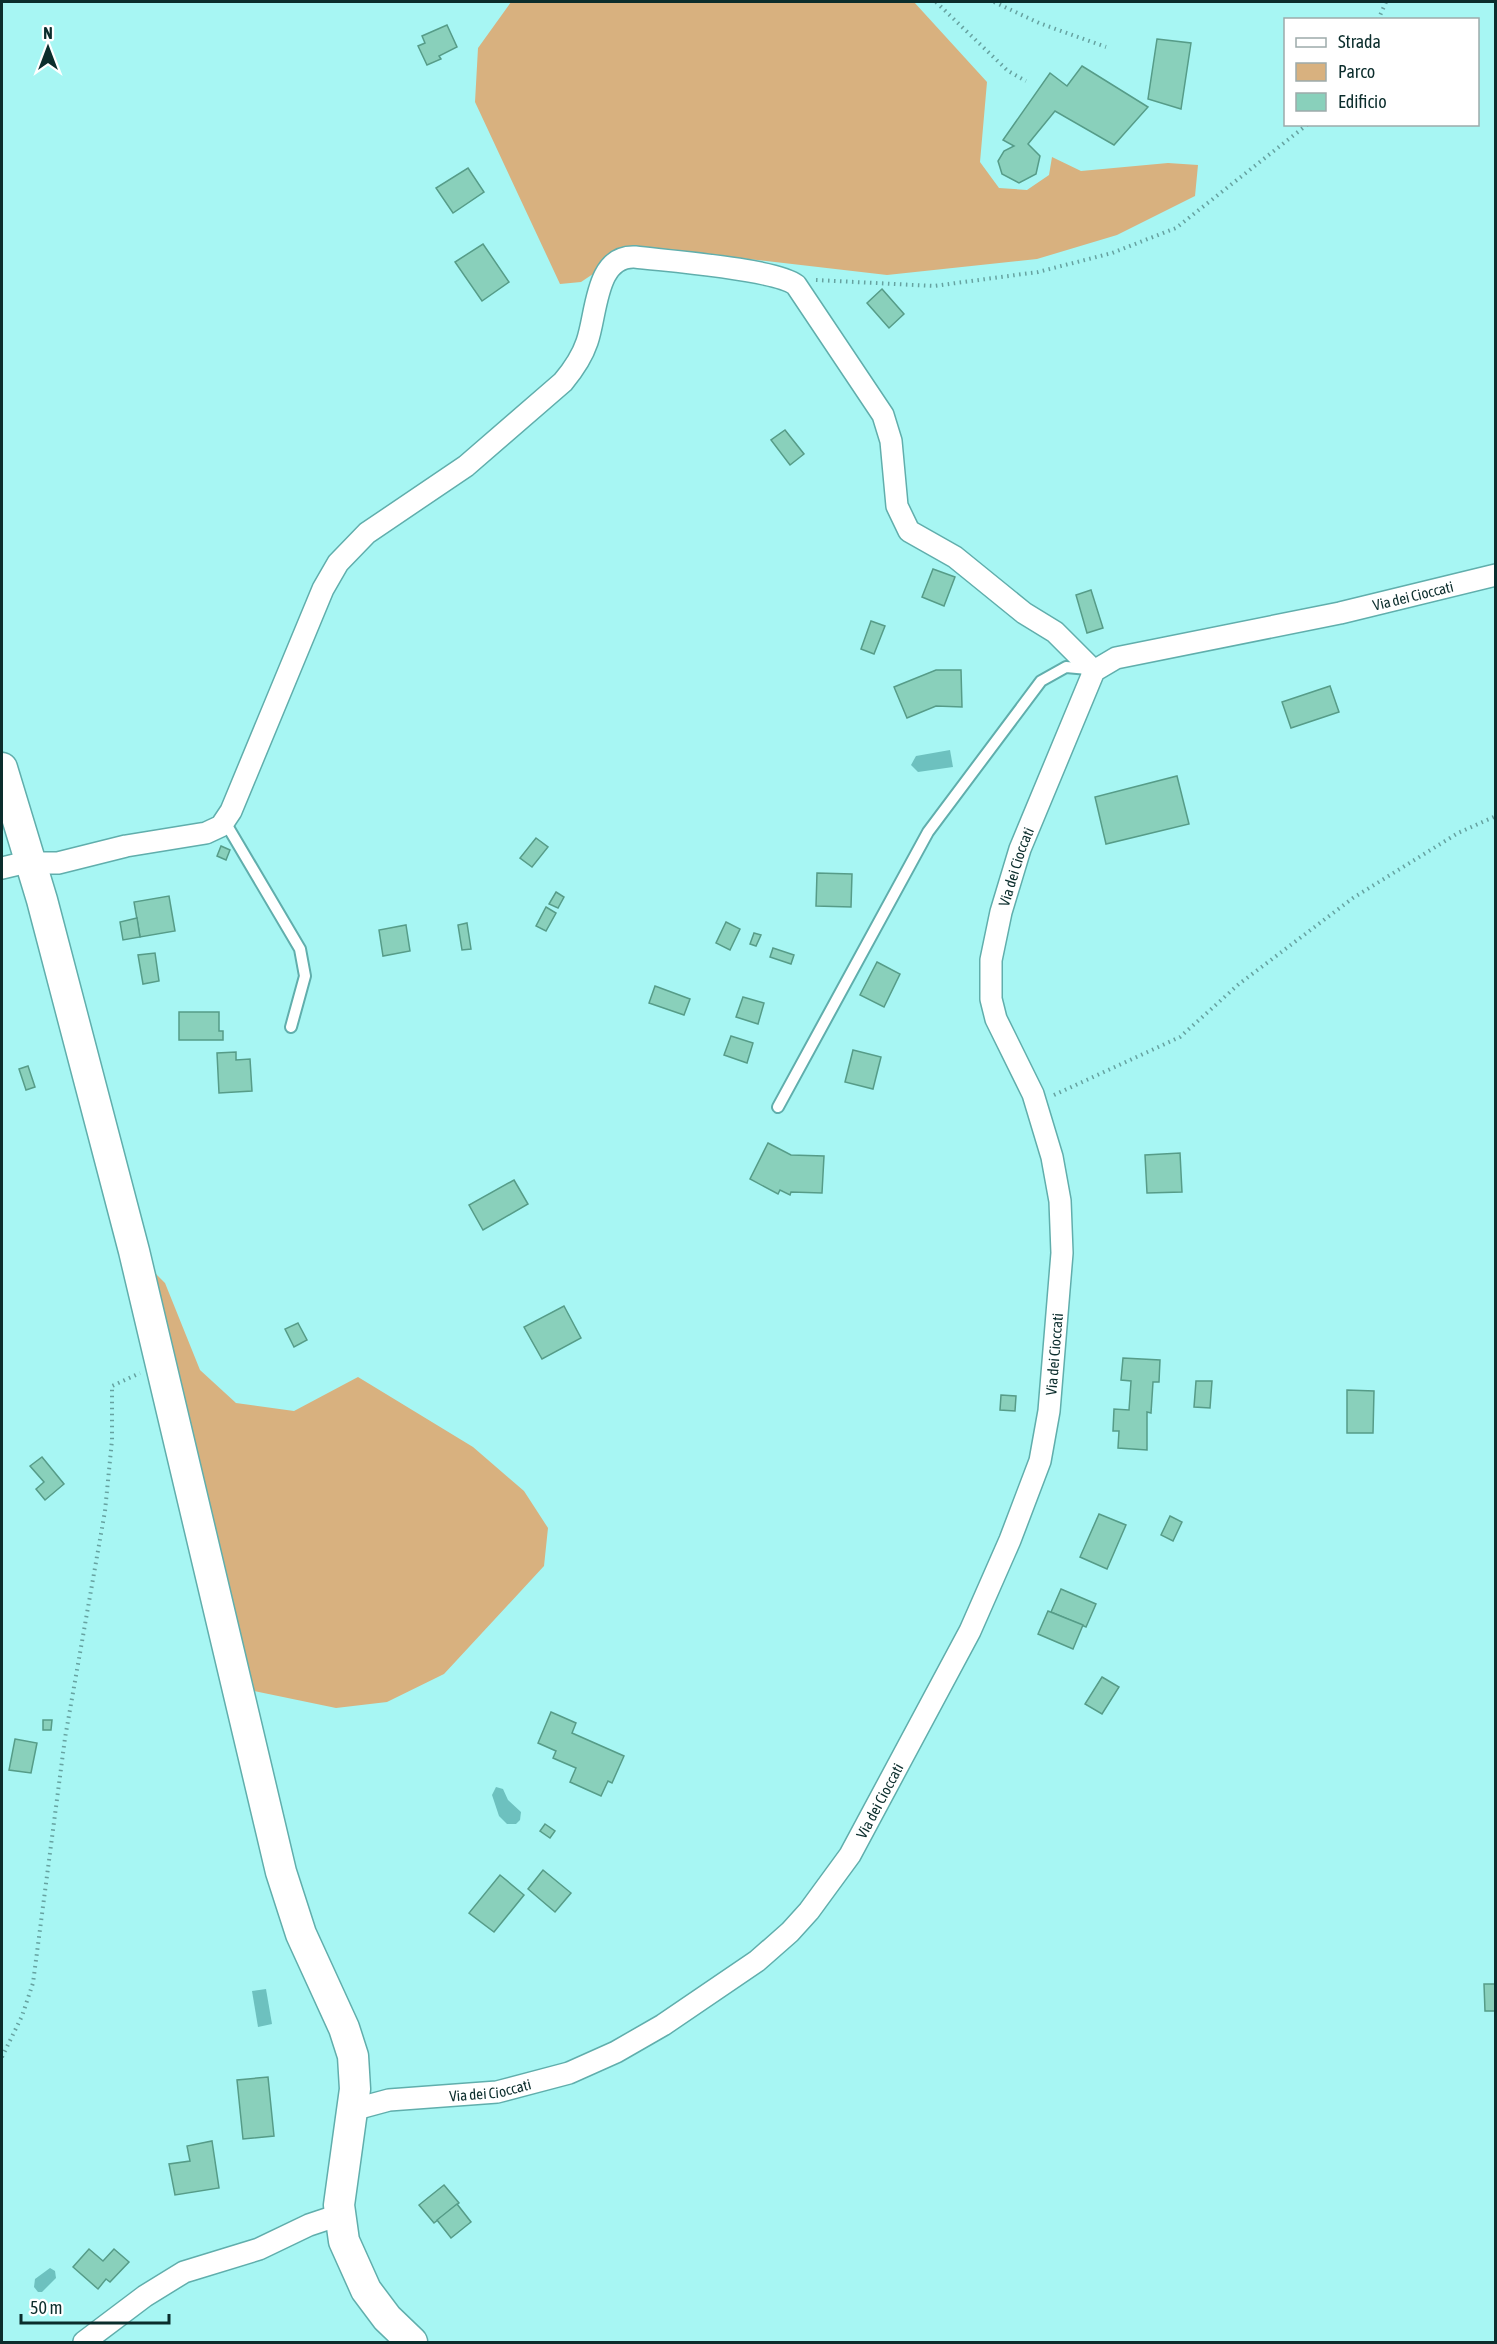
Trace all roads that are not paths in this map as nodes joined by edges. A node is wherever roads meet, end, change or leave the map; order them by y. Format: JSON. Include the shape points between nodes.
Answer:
{"nodes":[{"id":1,"x":1496,"y":575,"type":"edge"},
{"id":2,"x":1094,"y":671,"type":"junction"},
{"id":3,"x":2,"y":768,"type":"edge"},
{"id":4,"x":225,"y":822,"type":"junction"},
{"id":5,"x":32,"y":863,"type":"junction"},
{"id":6,"x":2,"y":868,"type":"edge"},
{"id":7,"x":291,"y":1028,"type":"dead end"},
{"id":8,"x":778,"y":1107,"type":"dead end"},
{"id":9,"x":352,"y":2110,"type":"junction"},
{"id":10,"x":339,"y":2215,"type":"junction"},
{"id":11,"x":84,"y":2343,"type":"edge"},
{"id":12,"x":412,"y":2343,"type":"edge"}],
"edges":[{"from":1,"to":2,"type":"street","name":"Via dei Cioccati","via":[[1340,613],[1116,658]]},
{"from":2,"to":4,"type":"street","via":[[1055,633],[955,557],[909,531],[897,506],[891,441],[883,415],[802,292],[785,278],[622,258],[610,265],[604,277],[585,349],[563,382],[474,459],[367,533],[333,570]]},
{"from":2,"to":8,"type":"lane","via":[[1066,667],[1041,681],[928,832]]},
{"from":2,"to":9,"type":"street","name":"Via dei Cioccati","via":[[1020,849],[991,960],[991,999],[1036,1103],[1057,1180],[1062,1237],[1049,1410],[1040,1461],[970,1631],[850,1855],[809,1911],[773,1947],[697,2004],[616,2052],[568,2073],[510,2090],[462,2097],[389,2100]]},
{"from":3,"to":5,"type":"street"},
{"from":4,"to":5,"type":"street","via":[[206,833],[126,846],[58,863]]},
{"from":4,"to":7,"type":"lane","via":[[300,949],[304,976]]},
{"from":5,"to":6,"type":"street"},
{"from":5,"to":9,"type":"street","via":[[131,1240],[285,1888],[350,2046],[355,2078]]},
{"from":9,"to":10,"type":"street"},
{"from":10,"to":11,"type":"street","via":[[259,2248],[184,2272],[145,2296]]},
{"from":10,"to":12,"type":"street","via":[[347,2250],[361,2280],[380,2310]]}]}
